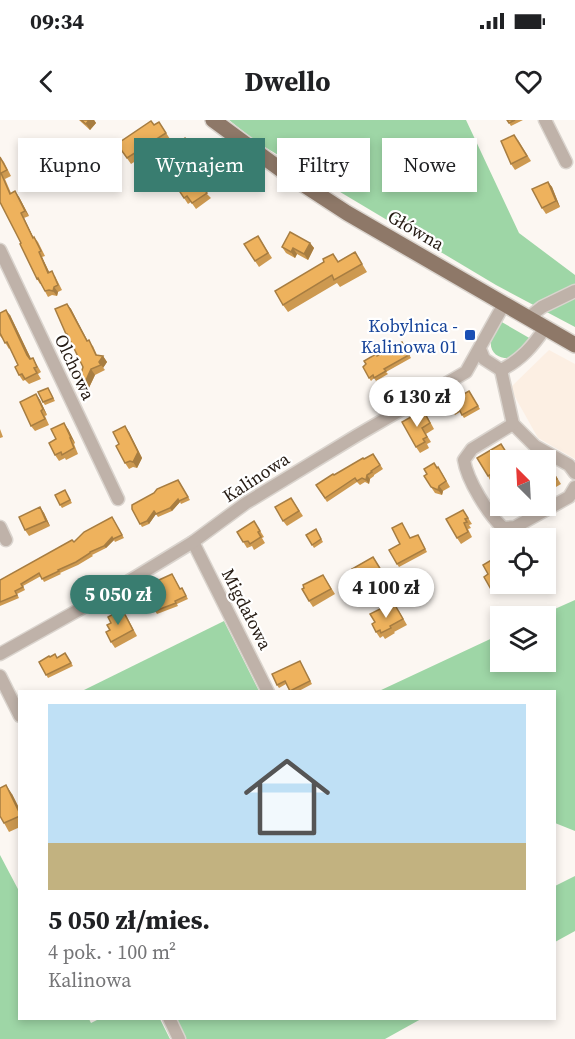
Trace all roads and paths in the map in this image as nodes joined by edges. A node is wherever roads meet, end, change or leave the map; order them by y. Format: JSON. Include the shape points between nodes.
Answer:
{"nodes":[{"id":1,"x":213,"y":120,"type":"edge"},
{"id":2,"x":545,"y":120,"type":"edge"},
{"id":3,"x":566,"y":162,"type":"dead end"},
{"id":4,"x":0,"y":250,"type":"edge"},
{"id":5,"x":575,"y":291,"type":"edge"},
{"id":6,"x":504,"y":304,"type":"junction"},
{"id":7,"x":528,"y":318,"type":"junction"},
{"id":8,"x":545,"y":328,"type":"junction"},
{"id":9,"x":575,"y":345,"type":"edge"},
{"id":10,"x":480,"y":349,"type":"junction"},
{"id":11,"x":501,"y":369,"type":"junction"},
{"id":12,"x":513,"y":424,"type":"junction"},
{"id":13,"x":575,"y":473,"type":"edge"},
{"id":14,"x":575,"y":487,"type":"edge"},
{"id":15,"x":118,"y":499,"type":"dead end"},
{"id":16,"x":0,"y":526,"type":"edge"},
{"id":17,"x":6,"y":540,"type":"dead end"},
{"id":18,"x":193,"y":542,"type":"junction"},
{"id":19,"x":0,"y":654,"type":"edge"},
{"id":20,"x":0,"y":676,"type":"edge"},
{"id":21,"x":267,"y":690,"type":"edge"},
{"id":22,"x":18,"y":712,"type":"edge"},
{"id":23,"x":170,"y":1020,"type":"edge"},
{"id":24,"x":179,"y":1039,"type":"edge"}],
"edges":[{"from":1,"to":6,"type":"main road","name":"Główna","via":[[347,213]]},
{"from":2,"to":3,"type":"street"},
{"from":4,"to":15,"type":"street","name":"Olchowa"},
{"from":5,"to":7,"type":"street"},
{"from":6,"to":7,"type":"main road","name":"Główna"},
{"from":6,"to":10,"type":"street","name":"Kalinowa"},
{"from":7,"to":8,"type":"main road","name":"Główna"},
{"from":8,"to":9,"type":"main road","name":"Główna"},
{"from":8,"to":11,"type":"street","via":[[528,352]]},
{"from":10,"to":11,"type":"street","via":[[484,359]]},
{"from":10,"to":18,"type":"street","name":"Kalinowa","via":[[466,372],[246,503]]},
{"from":11,"to":12,"type":"street"},
{"from":12,"to":13,"type":"street","via":[[535,446],[569,465]]},
{"from":12,"to":14,"type":"street","via":[[472,449],[464,460],[466,472],[494,520],[503,528],[515,527],[568,497]]},
{"from":16,"to":17,"type":"street"},
{"from":18,"to":19,"type":"street","name":"Kalinowa"},
{"from":18,"to":21,"type":"street","name":"Migdałowa"},
{"from":20,"to":22,"type":"street"},
{"from":23,"to":24,"type":"street"}]}
